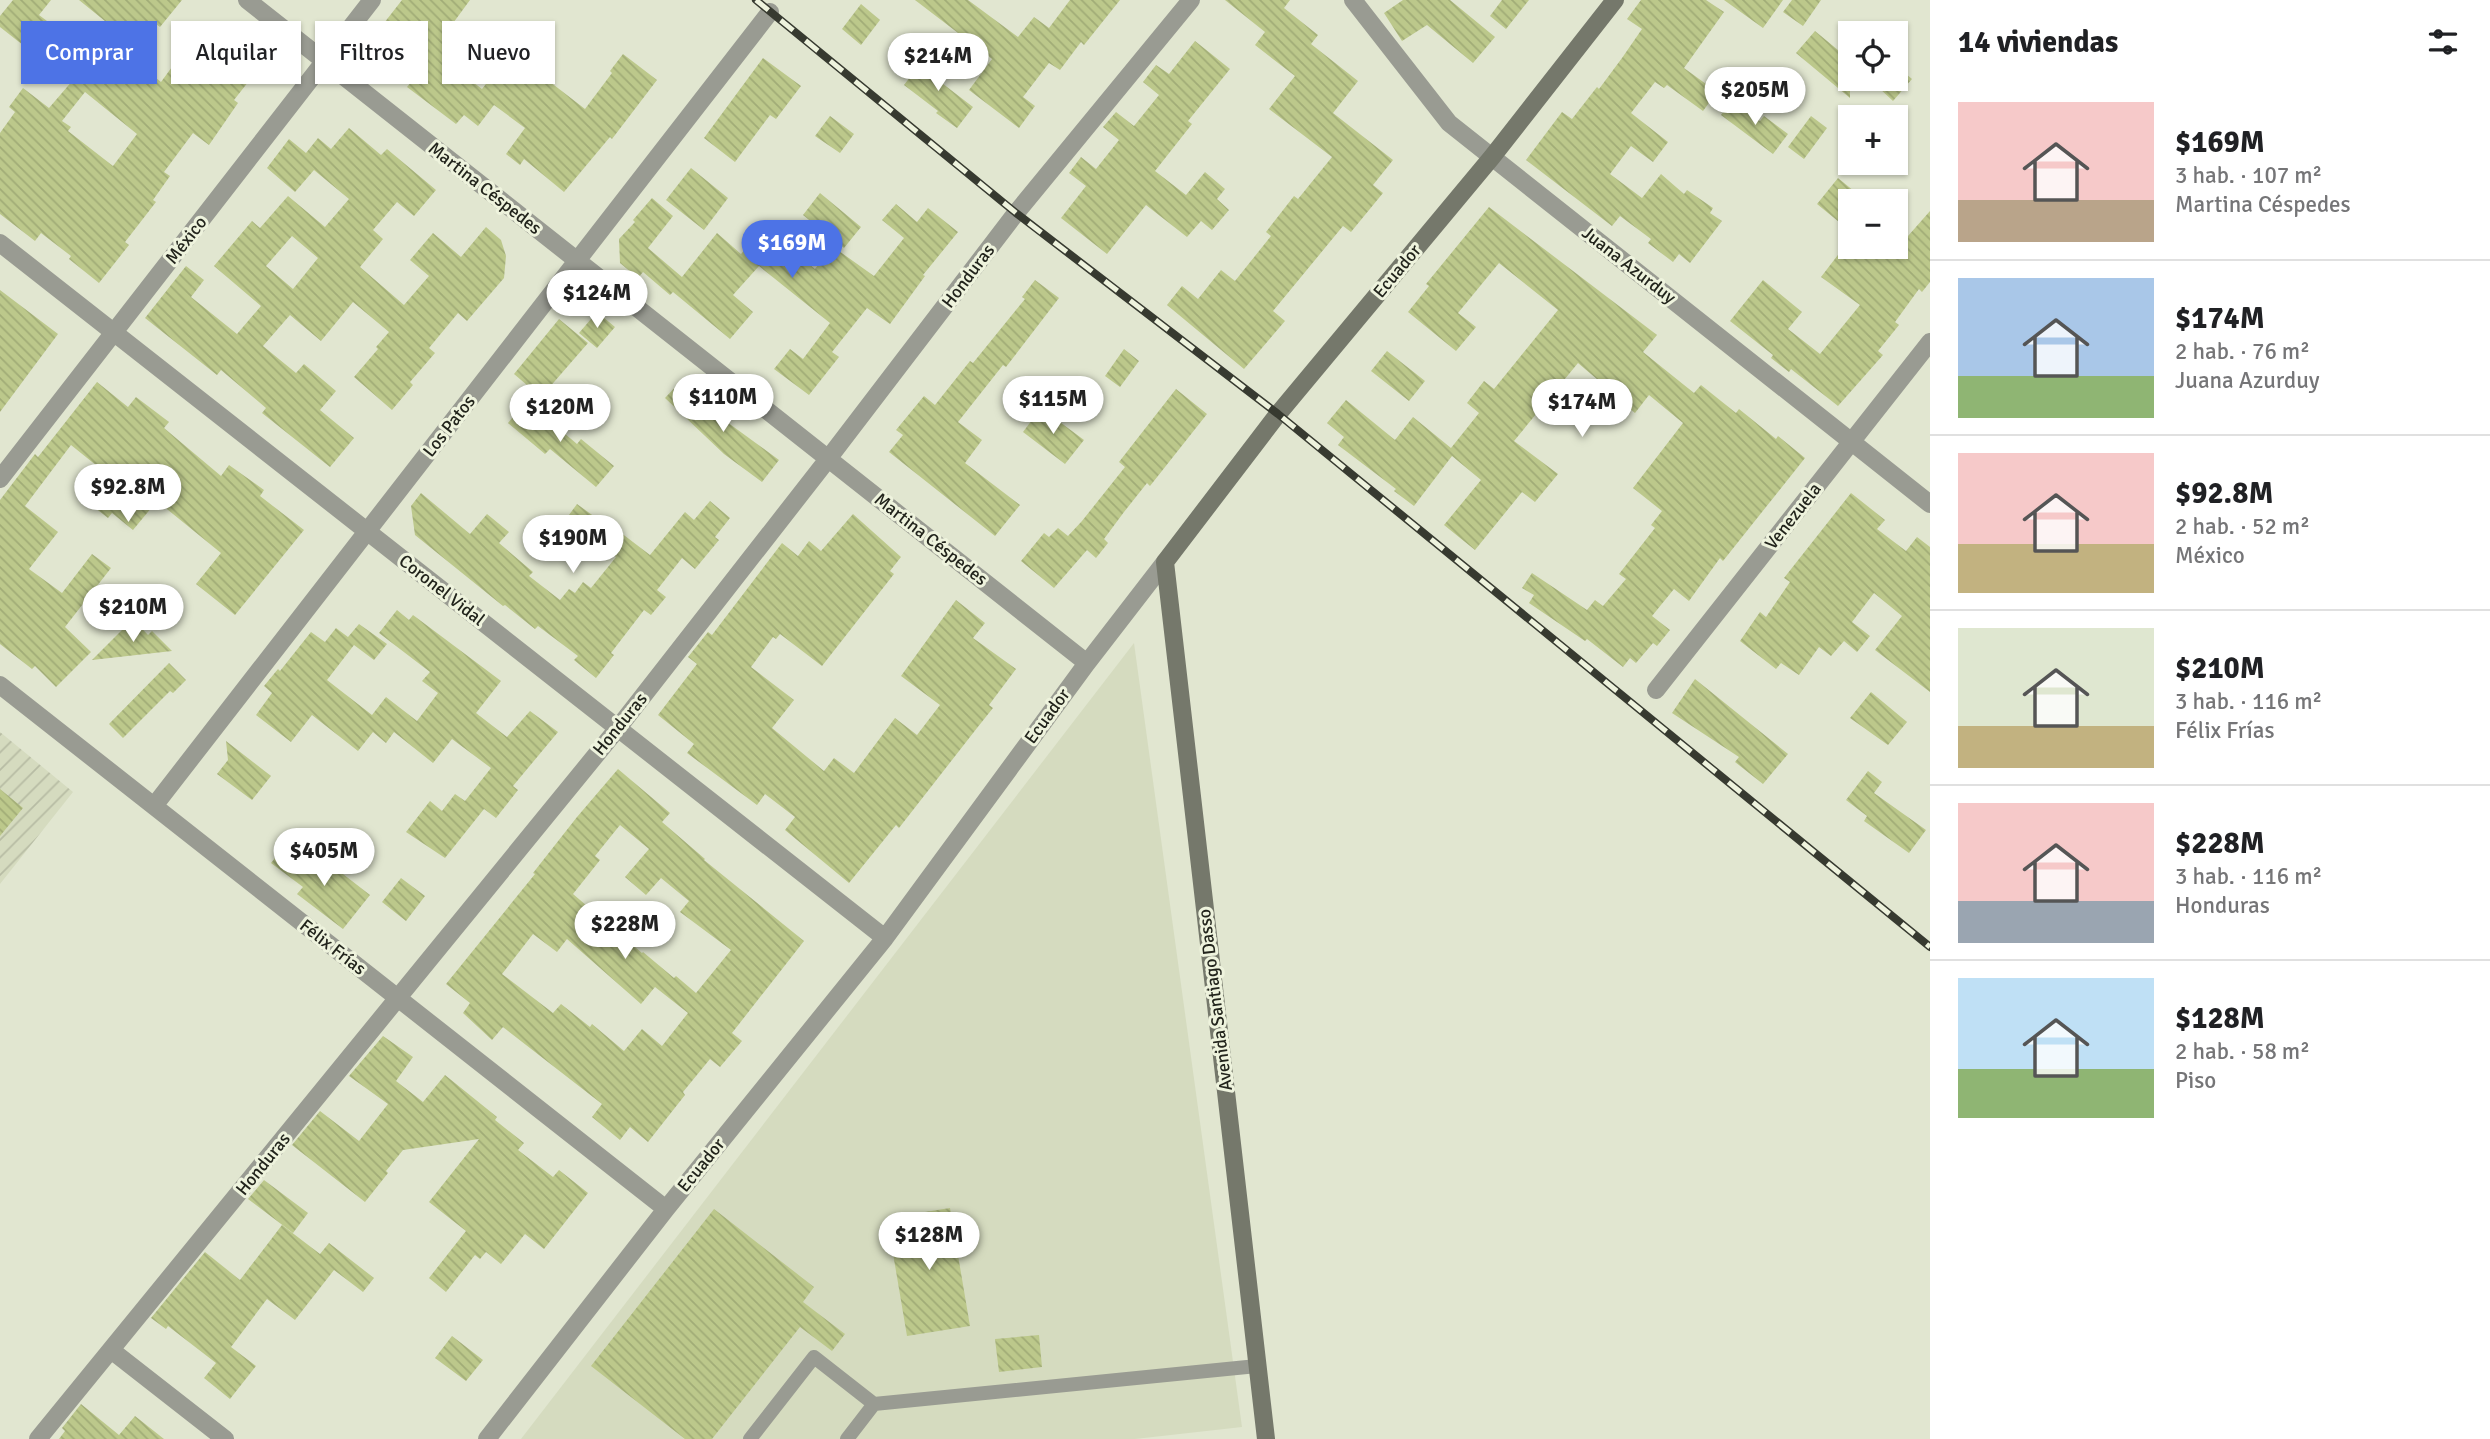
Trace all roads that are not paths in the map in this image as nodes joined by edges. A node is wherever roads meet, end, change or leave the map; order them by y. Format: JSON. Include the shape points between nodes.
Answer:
{"nodes":[{"id":1,"x":247,"y":0,"type":"edge"},
{"id":2,"x":372,"y":0,"type":"edge"},
{"id":3,"x":1191,"y":0,"type":"edge"},
{"id":4,"x":1353,"y":0,"type":"edge"},
{"id":5,"x":1615,"y":0,"type":"edge"},
{"id":6,"x":771,"y":12,"type":"dead end"},
{"id":7,"x":356,"y":21,"type":"edge"},
{"id":8,"x":315,"y":53,"type":"edge"},
{"id":9,"x":315,"y":74,"type":"edge"},
{"id":10,"x":354,"y":84,"type":"edge"},
{"id":11,"x":1492,"y":157,"type":"junction"},
{"id":12,"x":0,"y":243,"type":"edge"},
{"id":13,"x":578,"y":261,"type":"junction"},
{"id":14,"x":114,"y":332,"type":"junction"},
{"id":15,"x":1930,"y":342,"type":"edge"},
{"id":16,"x":1852,"y":441,"type":"junction"},
{"id":17,"x":828,"y":459,"type":"junction"},
{"id":18,"x":0,"y":479,"type":"edge"},
{"id":19,"x":1930,"y":504,"type":"edge"},
{"id":20,"x":367,"y":531,"type":"junction"},
{"id":21,"x":1165,"y":562,"type":"junction"},
{"id":22,"x":1087,"y":663,"type":"junction"},
{"id":23,"x":0,"y":685,"type":"edge"},
{"id":24,"x":1656,"y":690,"type":"dead end"},
{"id":25,"x":618,"y":727,"type":"junction"},
{"id":26,"x":154,"y":806,"type":"junction"},
{"id":27,"x":885,"y":938,"type":"junction"},
{"id":28,"x":398,"y":998,"type":"junction"},
{"id":29,"x":666,"y":1209,"type":"junction"},
{"id":30,"x":111,"y":1350,"type":"junction"},
{"id":31,"x":1257,"y":1366,"type":"junction"},
{"id":32,"x":874,"y":1404,"type":"junction"},
{"id":33,"x":38,"y":1439,"type":"edge"},
{"id":34,"x":225,"y":1439,"type":"edge"},
{"id":35,"x":487,"y":1439,"type":"edge"},
{"id":36,"x":750,"y":1439,"type":"edge"},
{"id":37,"x":848,"y":1439,"type":"edge"},
{"id":38,"x":1266,"y":1439,"type":"edge"}],
"edges":[{"from":1,"to":8,"type":"street","name":"Martina Céspedes"},
{"from":2,"to":7,"type":"street","name":"México"},
{"from":3,"to":17,"type":"street","name":"Honduras","via":[[1016,213]]},
{"from":4,"to":11,"type":"street","name":"Juana Azurduy","via":[[1449,123]]},
{"from":5,"to":11,"type":"main road","name":"Ecuador"},
{"from":6,"to":13,"type":"street","name":"Los Patos"},
{"from":9,"to":14,"type":"street","name":"México"},
{"from":10,"to":13,"type":"street","name":"Martina Céspedes"},
{"from":11,"to":16,"type":"street","name":"Juana Azurduy"},
{"from":11,"to":21,"type":"main road","name":"Ecuador","via":[[1278,414]]},
{"from":12,"to":14,"type":"street","name":"Coronel Vidal"},
{"from":13,"to":17,"type":"street","name":"Martina Céspedes"},
{"from":13,"to":20,"type":"street","name":"Los Patos"},
{"from":14,"to":18,"type":"street","name":"México"},
{"from":14,"to":20,"type":"street","name":"Coronel Vidal"},
{"from":15,"to":16,"type":"street","name":"Venezuela"},
{"from":16,"to":19,"type":"street","name":"Juana Azurduy"},
{"from":16,"to":24,"type":"street","name":"Venezuela"},
{"from":17,"to":22,"type":"street","name":"Martina Céspedes"},
{"from":17,"to":25,"type":"street","name":"Honduras"},
{"from":20,"to":25,"type":"street","name":"Coronel Vidal"},
{"from":20,"to":26,"type":"street","name":"Los Patos"},
{"from":21,"to":22,"type":"street","name":"Ecuador"},
{"from":21,"to":31,"type":"main road","name":"Avenida Santiago Dasso"},
{"from":22,"to":27,"type":"street","name":"Ecuador"},
{"from":23,"to":26,"type":"street","name":"Félix Frías"},
{"from":25,"to":27,"type":"street","name":"Coronel Vidal"},
{"from":25,"to":28,"type":"street","name":"Honduras"},
{"from":26,"to":28,"type":"street","name":"Félix Frías"},
{"from":27,"to":29,"type":"street","name":"Ecuador"},
{"from":28,"to":29,"type":"street","name":"Félix Frías"},
{"from":28,"to":30,"type":"street","name":"Honduras"},
{"from":29,"to":35,"type":"street","name":"Ecuador"},
{"from":30,"to":33,"type":"street","name":"Honduras"},
{"from":30,"to":34,"type":"street"},
{"from":31,"to":32,"type":"lane"},
{"from":31,"to":38,"type":"main road","name":"Avenida Santiago Dasso"},
{"from":32,"to":36,"type":"lane","via":[[814,1357]]},
{"from":32,"to":37,"type":"lane"}]}
